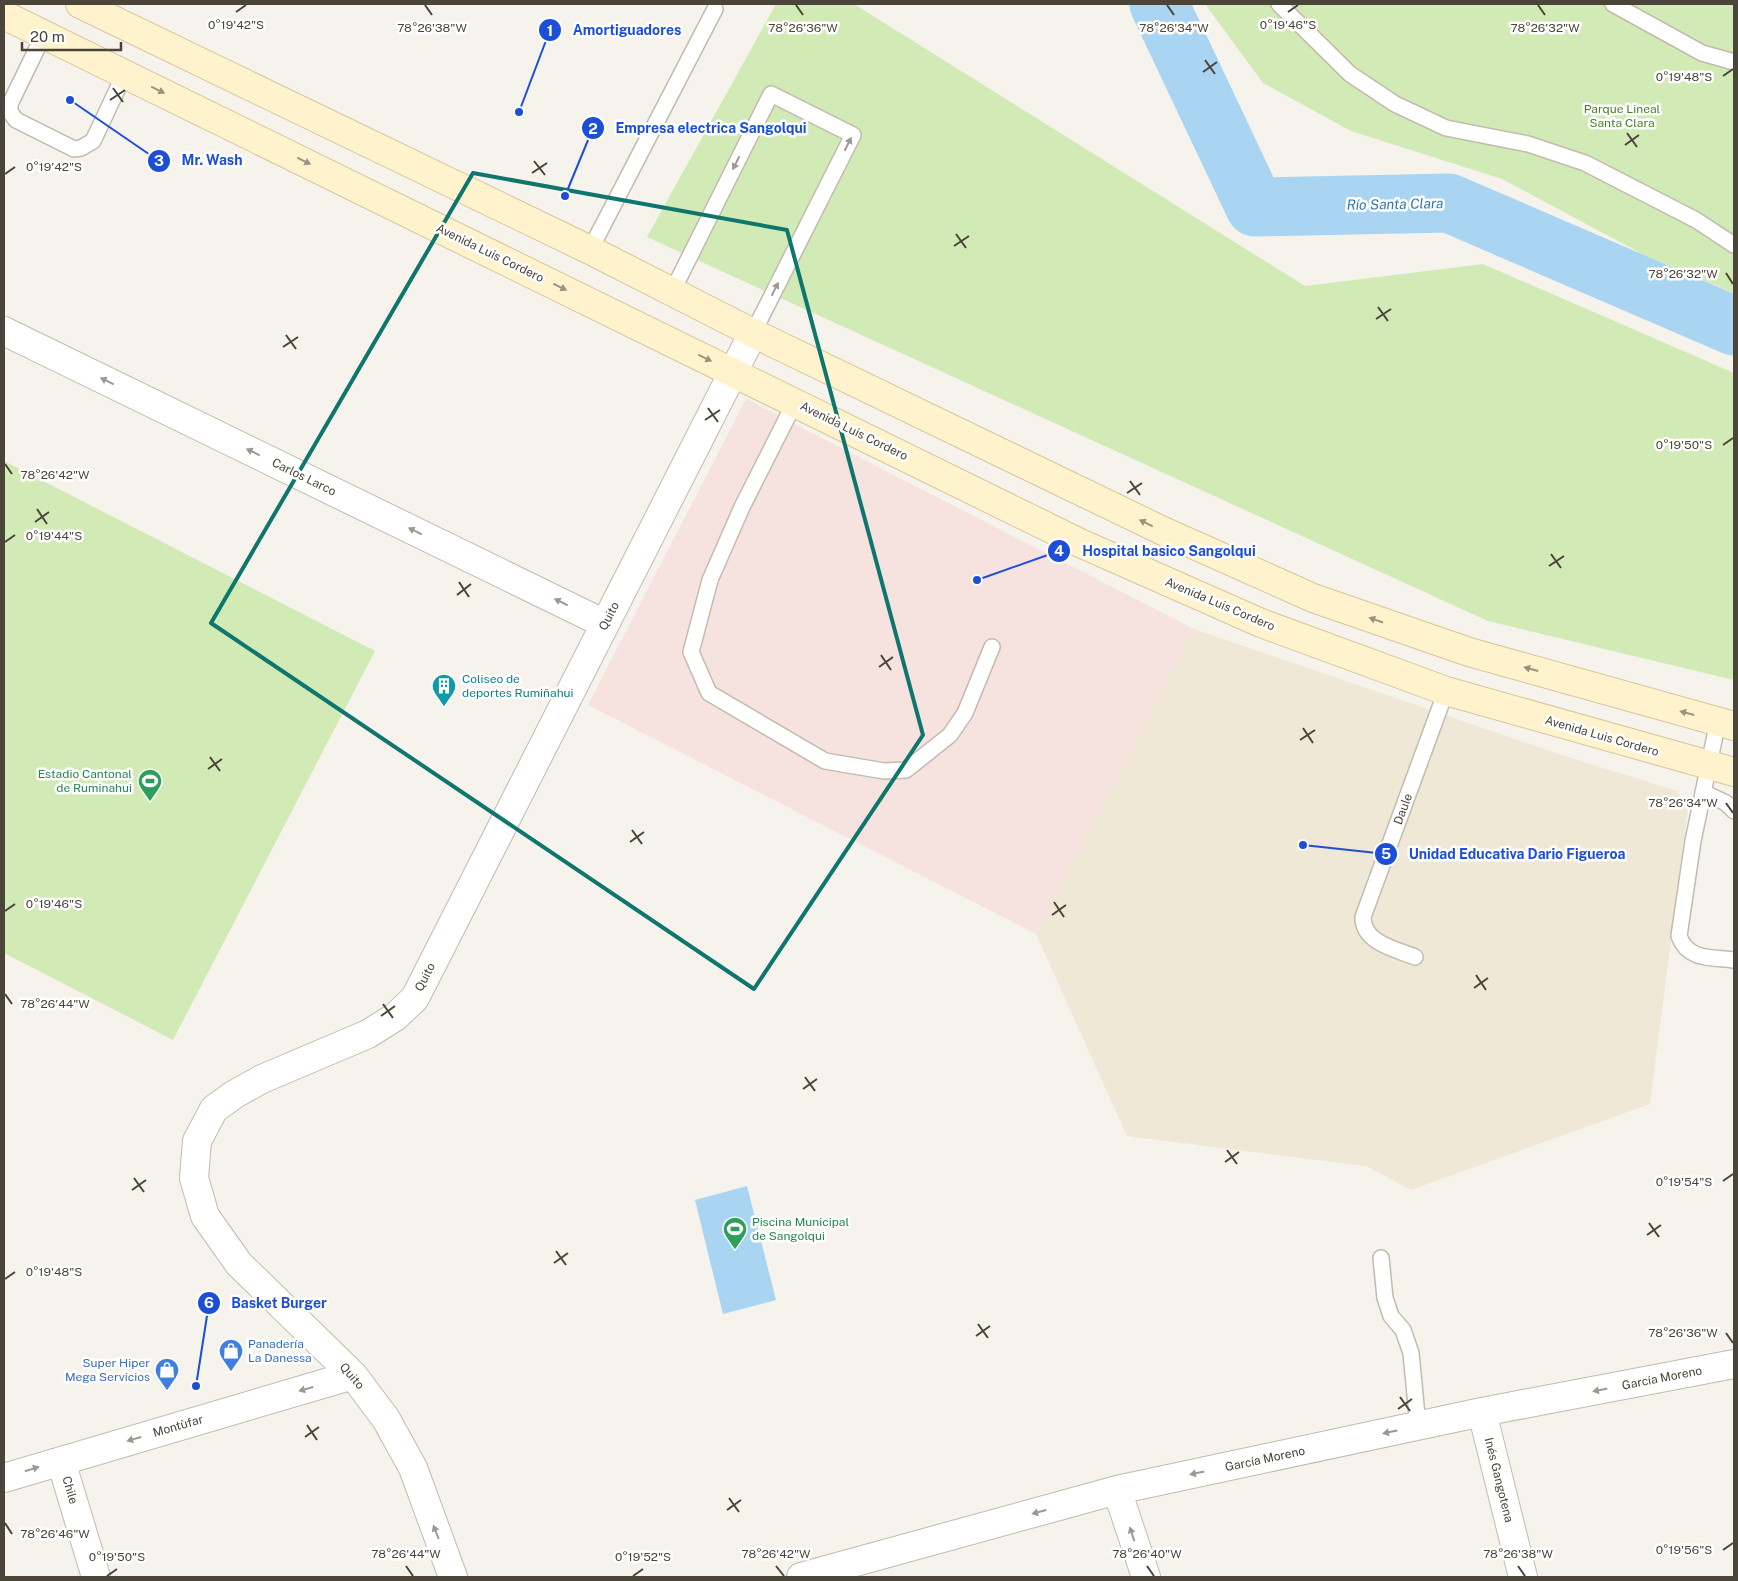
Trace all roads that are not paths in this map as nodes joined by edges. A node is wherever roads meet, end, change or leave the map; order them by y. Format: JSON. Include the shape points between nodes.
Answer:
{"nodes":[{"id":1,"x":80,"y":4,"type":"edge"},
{"id":2,"x":1279,"y":4,"type":"edge"},
{"id":3,"x":1613,"y":4,"type":"edge"},
{"id":4,"x":714,"y":9,"type":"dead end"},
{"id":5,"x":4,"y":15,"type":"edge"},
{"id":6,"x":44,"y":34,"type":"junction"},
{"id":7,"x":1734,"y":62,"type":"edge"},
{"id":8,"x":125,"y":73,"type":"junction"},
{"id":9,"x":1734,"y":245,"type":"edge"},
{"id":10,"x":590,"y":250,"type":"junction"},
{"id":11,"x":672,"y":292,"type":"junction"},
{"id":12,"x":4,"y":331,"type":"edge"},
{"id":13,"x":753,"y":333,"type":"junction"},
{"id":14,"x":733,"y":372,"type":"junction"},
{"id":15,"x":795,"y":402,"type":"junction"},
{"id":16,"x":605,"y":624,"type":"junction"},
{"id":17,"x":992,"y":647,"type":"dead end"},
{"id":18,"x":1446,"y":691,"type":"junction"},
{"id":19,"x":1726,"y":723,"type":"edge"},
{"id":20,"x":1734,"y":772,"type":"edge"},
{"id":21,"x":1705,"y":779,"type":"junction"},
{"id":22,"x":1734,"y":811,"type":"edge"},
{"id":23,"x":1415,"y":957,"type":"dead end"},
{"id":24,"x":1734,"y":960,"type":"edge"},
{"id":25,"x":1382,"y":1258,"type":"dead end"},
{"id":26,"x":1734,"y":1364,"type":"edge"},
{"id":27,"x":353,"y":1375,"type":"junction"},
{"id":28,"x":1482,"y":1412,"type":"junction"},
{"id":29,"x":1418,"y":1426,"type":"junction"},
{"id":30,"x":61,"y":1460,"type":"junction"},
{"id":31,"x":4,"y":1478,"type":"edge"},
{"id":32,"x":1117,"y":1490,"type":"junction"},
{"id":33,"x":96,"y":1577,"type":"edge"},
{"id":34,"x":453,"y":1577,"type":"edge"},
{"id":35,"x":801,"y":1577,"type":"edge"},
{"id":36,"x":1146,"y":1577,"type":"edge"},
{"id":37,"x":1523,"y":1577,"type":"edge"}],
"edges":[{"from":1,"to":10,"type":"main road"},
{"from":2,"to":9,"type":"lane","via":[[1350,74],[1395,104],[1446,128],[1528,144],[1585,163],[1696,220]]},
{"from":3,"to":7,"type":"lane","via":[[1702,53]]},
{"from":4,"to":10,"type":"lane"},
{"from":5,"to":6,"type":"main road","name":"Avenida Luis Cordero"},
{"from":6,"to":8,"type":"main road","name":"Avenida Luis Cordero"},
{"from":6,"to":8,"type":"lane","via":[[10,104],[10,112],[16,120],[74,149],[92,141]]},
{"from":8,"to":14,"type":"main road","name":"Avenida Luis Cordero","one_way":true},
{"from":10,"to":11,"type":"main road"},
{"from":11,"to":13,"type":"main road"},
{"from":13,"to":11,"type":"lane","one_way":true,"via":[[853,135],[771,94]]},
{"from":16,"to":12,"type":"street","name":"Carlos Larco","one_way":true},
{"from":13,"to":14,"type":"street","name":"Quito"},
{"from":19,"to":13,"type":"main road","one_way":true,"via":[[1457,649],[1313,598],[1163,531]]},
{"from":14,"to":15,"type":"main road","name":"Avenida Luis Cordero"},
{"from":14,"to":16,"type":"street","name":"Quito"},
{"from":15,"to":17,"type":"lane","via":[[710,580],[691,652],[709,693],[825,761],[884,771],[906,770],[950,735],[965,712]]},
{"from":15,"to":18,"type":"main road","name":"Avenida Luis Cordero","via":[[1080,543],[1262,623]]},
{"from":16,"to":27,"type":"street","name":"Quito","via":[[415,998],[396,1017],[368,1034],[262,1079],[235,1094],[214,1109],[197,1141],[194,1178],[205,1216],[239,1264]]},
{"from":18,"to":21,"type":"main road","name":"Avenida Luis Cordero"},
{"from":18,"to":23,"type":"lane","name":"Daule","via":[[1363,917],[1365,930],[1377,942]]},
{"from":19,"to":21,"type":"lane"},
{"from":20,"to":21,"type":"main road","name":"Avenida Luis Cordero"},
{"from":21,"to":22,"type":"lane"},
{"from":21,"to":24,"type":"lane","via":[[1679,936],[1687,951],[1695,955]]},
{"from":25,"to":29,"type":"lane","via":[[1385,1298],[1391,1316],[1403,1330],[1411,1353]]},
{"from":26,"to":28,"type":"street","name":"García Moreno","one_way":true},
{"from":27,"to":30,"type":"street","name":"Montùfar","one_way":true},
{"from":34,"to":27,"type":"street","name":"Quito","one_way":true,"via":[[413,1468],[386,1419]]},
{"from":28,"to":29,"type":"street","name":"García Moreno"},
{"from":28,"to":37,"type":"street","name":"Inés Gangotena"},
{"from":29,"to":32,"type":"street","name":"García Moreno","one_way":true},
{"from":31,"to":30,"type":"street","name":"Montùfar","one_way":true},
{"from":30,"to":33,"type":"street","name":"Chile"},
{"from":32,"to":35,"type":"street","name":"García Moreno","one_way":true},
{"from":36,"to":32,"type":"street","one_way":true}]}
